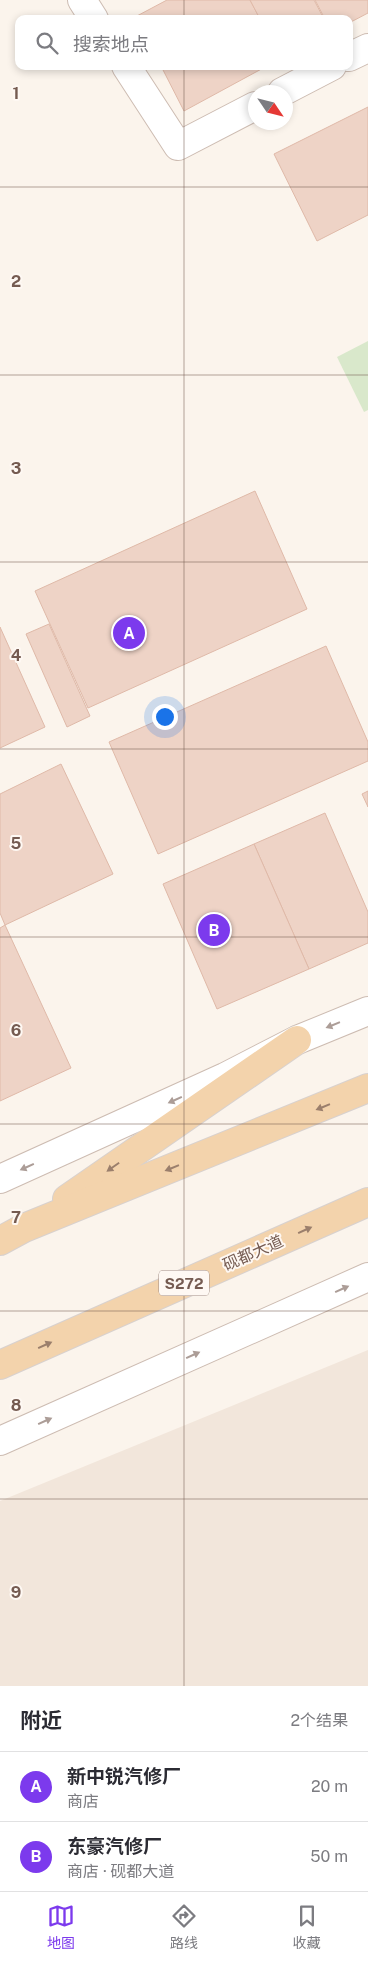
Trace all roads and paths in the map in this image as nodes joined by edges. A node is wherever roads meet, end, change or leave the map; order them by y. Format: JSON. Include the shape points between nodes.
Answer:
{"nodes":[{"id":1,"x":82,"y":0,"type":"edge"},
{"id":2,"x":91,"y":15,"type":"edge"},
{"id":3,"x":368,"y":48,"type":"edge"},
{"id":4,"x":353,"y":56,"type":"edge"},
{"id":5,"x":129,"y":70,"type":"edge"},
{"id":6,"x":324,"y":70,"type":"edge"},
{"id":7,"x":293,"y":86,"type":"edge"},
{"id":8,"x":248,"y":110,"type":"edge"},
{"id":9,"x":368,"y":1011,"type":"edge"},
{"id":10,"x":297,"y":1040,"type":"junction"},
{"id":11,"x":368,"y":1088,"type":"edge"},
{"id":12,"x":0,"y":1179,"type":"edge"},
{"id":13,"x":366,"y":1204,"type":"edge"},
{"id":14,"x":24,"y":1228,"type":"junction"},
{"id":15,"x":0,"y":1241,"type":"edge"},
{"id":16,"x":368,"y":1277,"type":"edge"},
{"id":17,"x":0,"y":1365,"type":"edge"},
{"id":18,"x":0,"y":1441,"type":"edge"}],
"edges":[{"from":1,"to":2,"type":"street"},
{"from":3,"to":4,"type":"street"},
{"from":5,"to":8,"type":"street","via":[[178,146]]},
{"from":6,"to":7,"type":"street"},
{"from":9,"to":10,"type":"street","one_way":true},
{"from":10,"to":12,"type":"street","one_way":true,"via":[[225,1077]]},
{"from":10,"to":14,"type":"main road","one_way":true},
{"from":11,"to":14,"type":"main road","one_way":true},
{"from":17,"to":13,"type":"main road","name":"砚都大道","number":"S272","one_way":true},
{"from":14,"to":15,"type":"main road"},
{"from":18,"to":16,"type":"street","one_way":true}]}
